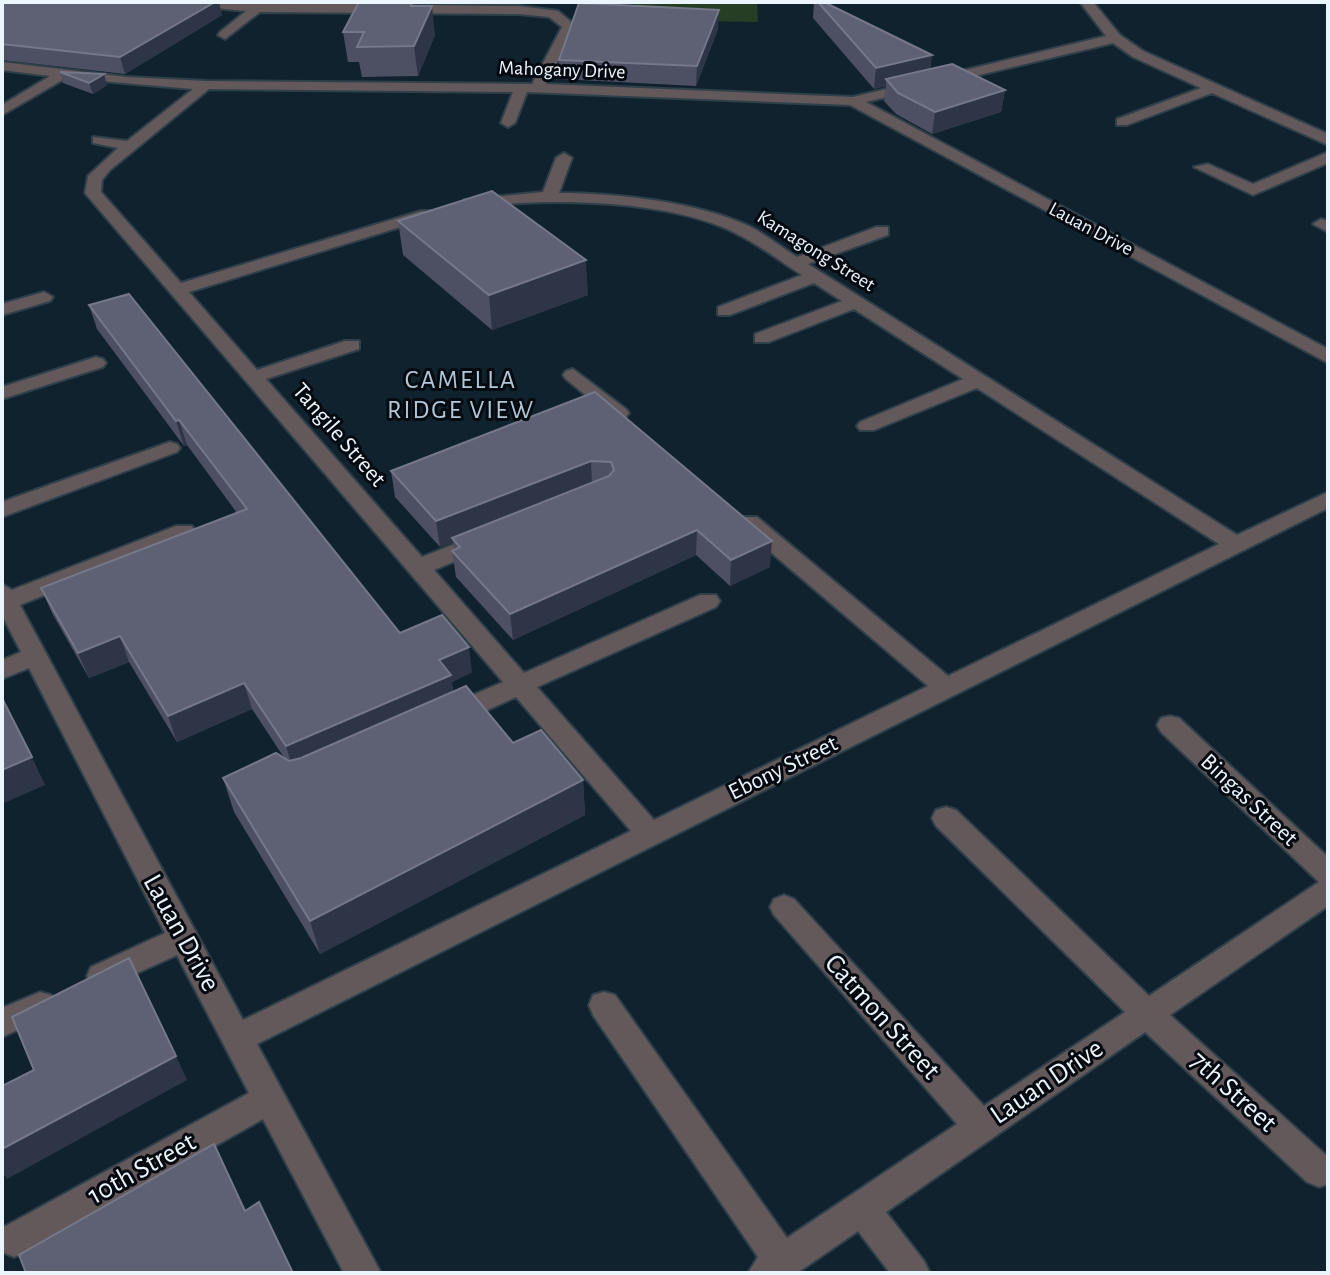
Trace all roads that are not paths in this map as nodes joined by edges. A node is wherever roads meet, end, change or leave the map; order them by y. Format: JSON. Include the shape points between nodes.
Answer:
{"nodes":[{"id":1,"x":192,"y":2,"type":"edge"},
{"id":2,"x":1086,"y":2,"type":"edge"},
{"id":3,"x":217,"y":3,"type":"edge"},
{"id":4,"x":351,"y":5,"type":"edge"},
{"id":5,"x":257,"y":8,"type":"junction"},
{"id":6,"x":225,"y":35,"type":"dead end"},
{"id":7,"x":1115,"y":38,"type":"junction"},
{"id":8,"x":2,"y":66,"type":"edge"},
{"id":9,"x":61,"y":75,"type":"junction"},
{"id":10,"x":206,"y":85,"type":"junction"},
{"id":11,"x":529,"y":88,"type":"junction"},
{"id":12,"x":1210,"y":89,"type":"junction"},
{"id":13,"x":853,"y":101,"type":"junction"},
{"id":14,"x":2,"y":111,"type":"edge"},
{"id":15,"x":1122,"y":122,"type":"dead end"},
{"id":16,"x":508,"y":123,"type":"dead end"},
{"id":17,"x":98,"y":140,"type":"dead end"},
{"id":18,"x":1328,"y":140,"type":"edge"},
{"id":19,"x":129,"y":146,"type":"junction"},
{"id":20,"x":1328,"y":157,"type":"edge"},
{"id":21,"x":564,"y":158,"type":"dead end"},
{"id":22,"x":1202,"y":167,"type":"dead end"},
{"id":23,"x":550,"y":195,"type":"junction"},
{"id":24,"x":882,"y":231,"type":"dead end"},
{"id":25,"x":795,"y":263,"type":"junction"},
{"id":26,"x":815,"y":276,"type":"junction"},
{"id":27,"x":177,"y":290,"type":"junction"},
{"id":28,"x":44,"y":297,"type":"dead end"},
{"id":29,"x":855,"y":302,"type":"junction"},
{"id":30,"x":2,"y":310,"type":"edge"},
{"id":31,"x":724,"y":311,"type":"dead end"},
{"id":32,"x":762,"y":338,"type":"dead end"},
{"id":33,"x":352,"y":345,"type":"dead end"},
{"id":34,"x":1328,"y":357,"type":"edge"},
{"id":35,"x":96,"y":363,"type":"dead end"},
{"id":36,"x":573,"y":375,"type":"dead end"},
{"id":37,"x":254,"y":377,"type":"junction"},
{"id":38,"x":978,"y":380,"type":"junction"},
{"id":39,"x":2,"y":393,"type":"edge"},
{"id":40,"x":633,"y":425,"type":"edge"},
{"id":41,"x":867,"y":426,"type":"dead end"},
{"id":42,"x":170,"y":448,"type":"dead end"},
{"id":43,"x":1328,"y":499,"type":"edge"},
{"id":44,"x":730,"y":506,"type":"edge"},
{"id":45,"x":2,"y":510,"type":"edge"},
{"id":46,"x":184,"y":531,"type":"edge"},
{"id":47,"x":503,"y":533,"type":"edge"},
{"id":48,"x":1236,"y":544,"type":"junction"},
{"id":49,"x":419,"y":567,"type":"junction"},
{"id":50,"x":4,"y":597,"type":"edge"},
{"id":51,"x":708,"y":601,"type":"dead end"},
{"id":52,"x":36,"y":655,"type":"junction"},
{"id":53,"x":2,"y":670,"type":"edge"},
{"id":54,"x":521,"y":684,"type":"junction"},
{"id":55,"x":946,"y":688,"type":"junction"},
{"id":56,"x":1170,"y":725,"type":"dead end"},
{"id":57,"x":425,"y":727,"type":"edge"},
{"id":58,"x":946,"y":818,"type":"dead end"},
{"id":59,"x":650,"y":834,"type":"junction"},
{"id":60,"x":1328,"y":874,"type":"edge"},
{"id":61,"x":1328,"y":891,"type":"edge"},
{"id":62,"x":784,"y":907,"type":"dead end"},
{"id":63,"x":185,"y":937,"type":"junction"},
{"id":64,"x":604,"y":1005,"type":"dead end"},
{"id":65,"x":1147,"y":1014,"type":"junction"},
{"id":66,"x":2,"y":1023,"type":"edge"},
{"id":67,"x":238,"y":1038,"type":"junction"},
{"id":68,"x":271,"y":1098,"type":"junction"},
{"id":69,"x":981,"y":1127,"type":"junction"},
{"id":70,"x":1319,"y":1171,"type":"dead end"},
{"id":71,"x":862,"y":1209,"type":"junction"},
{"id":72,"x":14,"y":1240,"type":"dead end"},
{"id":73,"x":774,"y":1267,"type":"edge"},
{"id":74,"x":363,"y":1273,"type":"edge"},
{"id":75,"x":912,"y":1273,"type":"edge"}],
"edges":[{"from":1,"to":3,"type":"street"},
{"from":2,"to":7,"type":"street"},
{"from":3,"to":5,"type":"street"},
{"from":4,"to":5,"type":"street"},
{"from":4,"to":11,"type":"street","via":[[553,14],[569,26]]},
{"from":5,"to":6,"type":"street"},
{"from":7,"to":12,"type":"street"},
{"from":7,"to":13,"type":"street","name":"Mahogany Drive"},
{"from":8,"to":9,"type":"street","name":"Mahogany Drive"},
{"from":9,"to":10,"type":"street","name":"Mahogany Drive"},
{"from":9,"to":14,"type":"street"},
{"from":10,"to":11,"type":"street","name":"Mahogany Drive"},
{"from":10,"to":19,"type":"street","name":"Tangile Street"},
{"from":11,"to":13,"type":"street","name":"Mahogany Drive"},
{"from":11,"to":16,"type":"street"},
{"from":12,"to":15,"type":"street"},
{"from":12,"to":18,"type":"street"},
{"from":13,"to":34,"type":"street","name":"Lauan Drive"},
{"from":17,"to":19,"type":"street"},
{"from":19,"to":27,"type":"street","name":"Tangile Street","via":[[94,179],[93,193]]},
{"from":20,"to":22,"type":"street","via":[[1253,190]]},
{"from":21,"to":23,"type":"street"},
{"from":23,"to":25,"type":"street","name":"Kamagong Street","via":[[701,215],[743,230]]},
{"from":23,"to":27,"type":"street","name":"Kamagong Street","via":[[446,209]]},
{"from":24,"to":25,"type":"street"},
{"from":25,"to":26,"type":"street","name":"Kamagong Street"},
{"from":26,"to":29,"type":"street","name":"Kamagong Street"},
{"from":26,"to":31,"type":"street"},
{"from":27,"to":37,"type":"street","name":"Tangile Street"},
{"from":28,"to":30,"type":"street"},
{"from":29,"to":32,"type":"street"},
{"from":29,"to":38,"type":"street","name":"Kamagong Street"},
{"from":33,"to":37,"type":"street"},
{"from":35,"to":39,"type":"street"},
{"from":36,"to":40,"type":"street"},
{"from":37,"to":49,"type":"street","name":"Tangile Street"},
{"from":38,"to":41,"type":"street"},
{"from":38,"to":48,"type":"street","name":"Kamagong Street"},
{"from":42,"to":45,"type":"street"},
{"from":43,"to":48,"type":"street","name":"Ebony Street"},
{"from":44,"to":55,"type":"street"},
{"from":46,"to":50,"type":"street"},
{"from":47,"to":49,"type":"street"},
{"from":48,"to":55,"type":"street","name":"Ebony Street"},
{"from":49,"to":54,"type":"street","name":"Tangile Street"},
{"from":50,"to":52,"type":"street","name":"Lauan Drive"},
{"from":51,"to":54,"type":"street"},
{"from":52,"to":53,"type":"street"},
{"from":52,"to":63,"type":"street","name":"Lauan Drive"},
{"from":54,"to":57,"type":"street"},
{"from":54,"to":59,"type":"street","name":"Tangile Street"},
{"from":55,"to":59,"type":"street","name":"Ebony Street"},
{"from":56,"to":60,"type":"street","name":"Bingas Street"},
{"from":58,"to":65,"type":"street","name":"7th Street"},
{"from":59,"to":67,"type":"street","name":"Ebony Street"},
{"from":61,"to":65,"type":"street","name":"Lauan Drive"},
{"from":62,"to":69,"type":"street","name":"Catmon Street"},
{"from":63,"to":66,"type":"street"},
{"from":63,"to":67,"type":"street","name":"Lauan Drive"},
{"from":64,"to":73,"type":"street"},
{"from":65,"to":69,"type":"street","name":"Lauan Drive"},
{"from":65,"to":70,"type":"street","name":"7th Street"},
{"from":67,"to":68,"type":"street","name":"Lauan Drive"},
{"from":68,"to":72,"type":"street","name":"10th Street"},
{"from":68,"to":74,"type":"street","name":"Lauan Drive"},
{"from":69,"to":71,"type":"street","name":"Lauan Drive"},
{"from":71,"to":73,"type":"street","name":"Lauan Drive"},
{"from":71,"to":75,"type":"street"}]}
